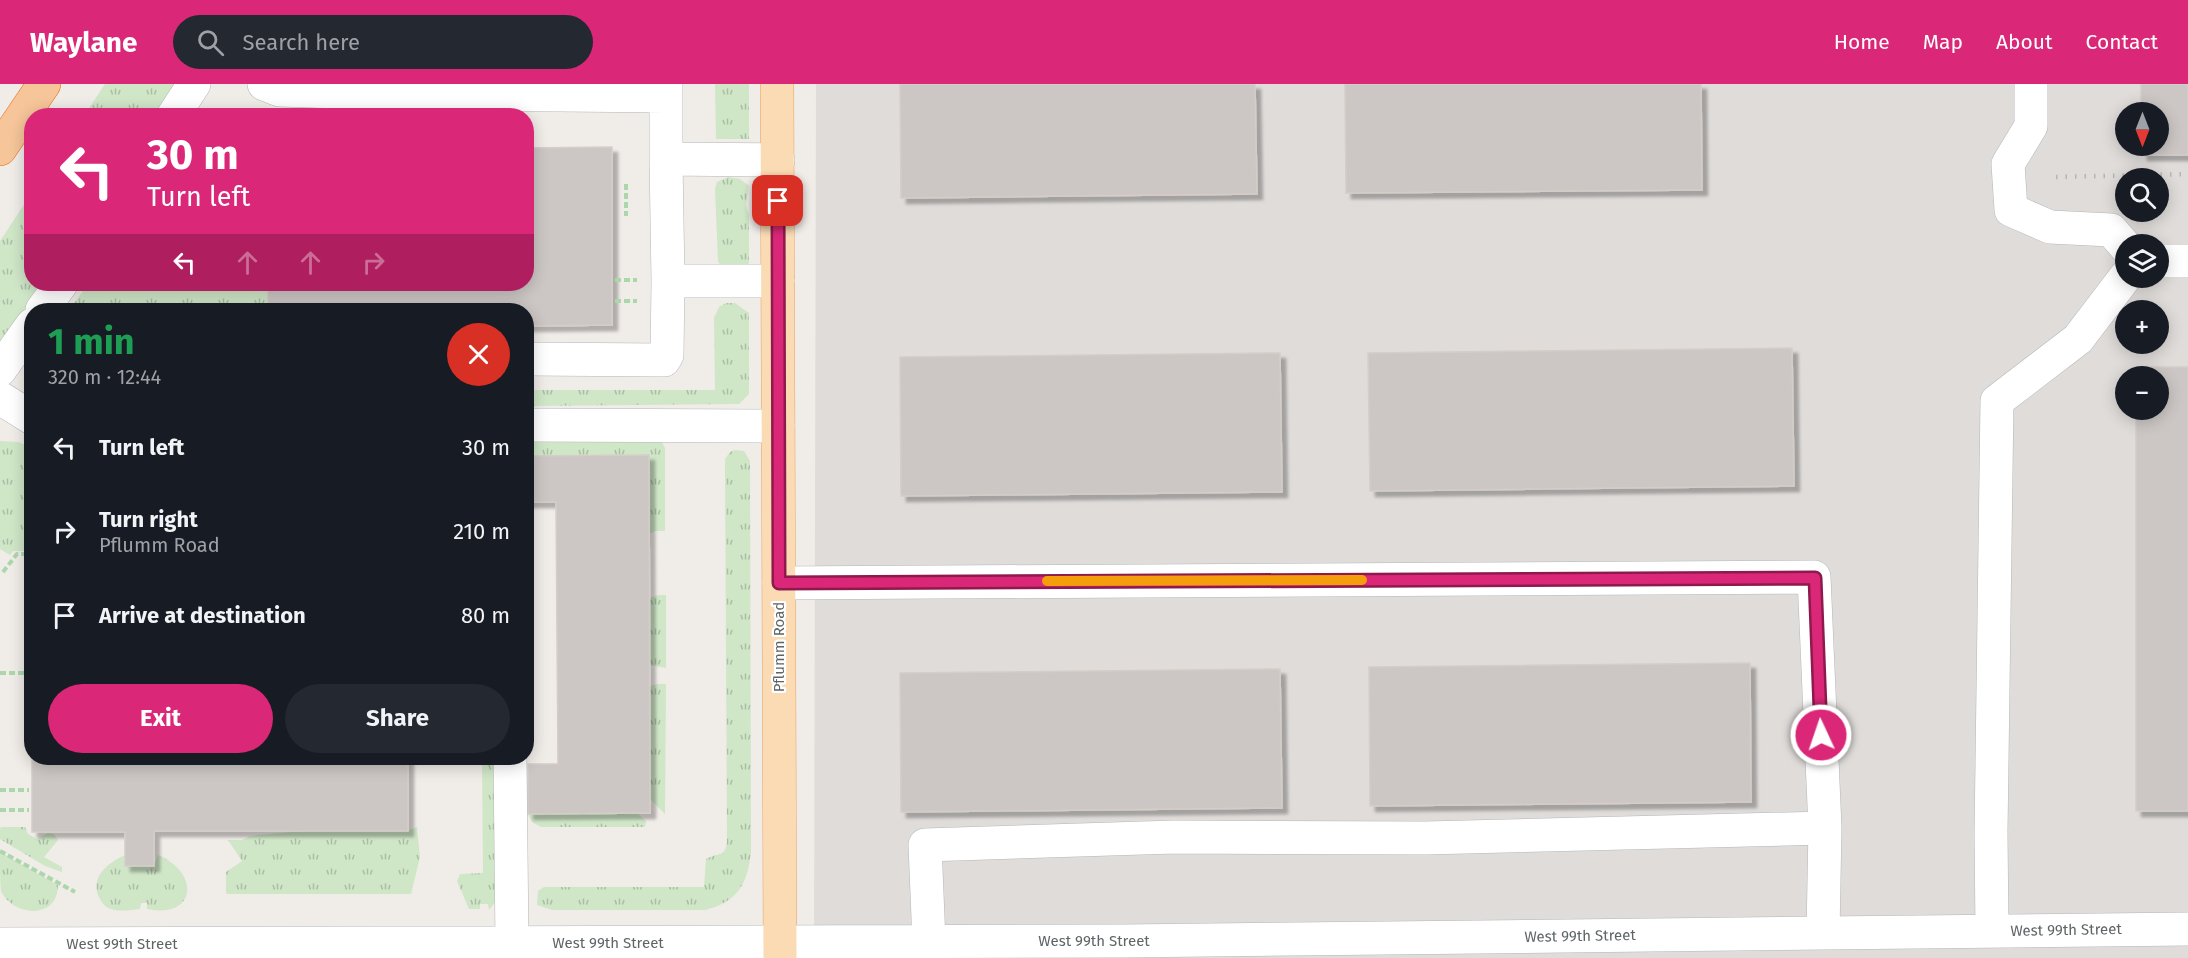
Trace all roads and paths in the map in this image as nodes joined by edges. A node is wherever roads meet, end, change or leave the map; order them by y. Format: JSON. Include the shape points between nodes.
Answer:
{"nodes":[{"id":1,"x":44,"y":84,"type":"edge"},
{"id":2,"x":194,"y":84,"type":"edge"},
{"id":3,"x":264,"y":84,"type":"edge"},
{"id":4,"x":777,"y":84,"type":"edge"},
{"id":5,"x":2031,"y":84,"type":"edge"},
{"id":6,"x":372,"y":88,"type":"edge"},
{"id":7,"x":666,"y":90,"type":"edge"},
{"id":8,"x":28,"y":108,"type":"edge"},
{"id":9,"x":178,"y":108,"type":"edge"},
{"id":10,"x":24,"y":114,"type":"edge"},
{"id":11,"x":0,"y":149,"type":"edge"},
{"id":12,"x":666,"y":159,"type":"junction"},
{"id":13,"x":777,"y":160,"type":"junction"},
{"id":14,"x":626,"y":184,"type":"dead end"},
{"id":15,"x":626,"y":216,"type":"dead end"},
{"id":16,"x":2115,"y":235,"type":"edge"},
{"id":17,"x":2169,"y":261,"type":"edge"},
{"id":18,"x":2188,"y":261,"type":"edge"},
{"id":19,"x":615,"y":280,"type":"dead end"},
{"id":20,"x":654,"y":281,"type":"junction"},
{"id":21,"x":778,"y":281,"type":"junction"},
{"id":22,"x":2117,"y":288,"type":"edge"},
{"id":23,"x":615,"y":301,"type":"dead end"},
{"id":24,"x":640,"y":301,"type":"dead end"},
{"id":25,"x":24,"y":336,"type":"edge"},
{"id":26,"x":534,"y":359,"type":"edge"},
{"id":27,"x":0,"y":370,"type":"edge"},
{"id":28,"x":0,"y":398,"type":"edge"},
{"id":29,"x":24,"y":413,"type":"edge"},
{"id":30,"x":534,"y":425,"type":"edge"},
{"id":31,"x":778,"y":426,"type":"junction"},
{"id":32,"x":24,"y":554,"type":"edge"},
{"id":33,"x":3,"y":572,"type":"dead end"},
{"id":34,"x":779,"y":583,"type":"junction"},
{"id":35,"x":0,"y":673,"type":"edge"},
{"id":36,"x":24,"y":673,"type":"edge"},
{"id":37,"x":510,"y":765,"type":"edge"},
{"id":38,"x":0,"y":790,"type":"edge"},
{"id":39,"x":29,"y":790,"type":"dead end"},
{"id":40,"x":0,"y":810,"type":"edge"},
{"id":41,"x":29,"y":810,"type":"dead end"},
{"id":42,"x":1825,"y":828,"type":"junction"},
{"id":43,"x":0,"y":851,"type":"edge"},
{"id":44,"x":75,"y":892,"type":"dead end"},
{"id":45,"x":2188,"y":929,"type":"edge"},
{"id":46,"x":1992,"y":931,"type":"junction"},
{"id":47,"x":1823,"y":933,"type":"junction"},
{"id":48,"x":929,"y":942,"type":"junction"},
{"id":49,"x":512,"y":943,"type":"junction"},
{"id":50,"x":0,"y":944,"type":"edge"},
{"id":51,"x":2133,"y":944,"type":"edge"},
{"id":52,"x":1651,"y":947,"type":"edge"},
{"id":53,"x":1125,"y":950,"type":"edge"},
{"id":54,"x":125,"y":951,"type":"edge"},
{"id":55,"x":780,"y":951,"type":"edge"}],
"edges":[{"from":1,"to":8,"type":"highway"},
{"from":2,"to":9,"type":"street"},
{"from":3,"to":6,"type":"street","via":[[279,90]]},
{"from":4,"to":13,"type":"main road","name":"Pflumm Road"},
{"from":5,"to":16,"type":"street","via":[[2031,126],[2008,164],[2011,210],[2050,227],[2111,230]]},
{"from":6,"to":7,"type":"street"},
{"from":7,"to":12,"type":"street"},
{"from":10,"to":11,"type":"highway"},
{"from":12,"to":13,"type":"street"},
{"from":12,"to":20,"type":"street"},
{"from":13,"to":21,"type":"main road","name":"Pflumm Road"},
{"from":14,"to":15,"type":"path"},
{"from":17,"to":18,"type":"street"},
{"from":19,"to":20,"type":"path"},
{"from":20,"to":21,"type":"street"},
{"from":20,"to":26,"type":"street","via":[[667,355],[664,360]]},
{"from":21,"to":31,"type":"main road","name":"Pflumm Road"},
{"from":22,"to":46,"type":"street","via":[[2078,339],[1997,401]]},
{"from":23,"to":24,"type":"path"},
{"from":25,"to":27,"type":"street"},
{"from":28,"to":29,"type":"street"},
{"from":30,"to":31,"type":"street"},
{"from":31,"to":34,"type":"main road","name":"Pflumm Road"},
{"from":32,"to":33,"type":"path","via":[[16,554]]},
{"from":34,"to":42,"type":"street","via":[[1815,578]]},
{"from":34,"to":55,"type":"main road","name":"Pflumm Road"},
{"from":35,"to":36,"type":"path"},
{"from":37,"to":49,"type":"street"},
{"from":38,"to":39,"type":"path"},
{"from":40,"to":41,"type":"path"},
{"from":42,"to":47,"type":"street"},
{"from":42,"to":48,"type":"street","via":[[1426,838],[1174,837],[925,845]]},
{"from":43,"to":44,"type":"path"},
{"from":45,"to":51,"type":"street","name":"West 99th Street"},
{"from":46,"to":47,"type":"street","name":"West 99th Street"},
{"from":46,"to":51,"type":"street","name":"West 99th Street"},
{"from":47,"to":52,"type":"street","name":"West 99th Street"},
{"from":48,"to":53,"type":"street","name":"West 99th Street"},
{"from":48,"to":55,"type":"street","name":"West 99th Street"},
{"from":49,"to":54,"type":"street","name":"West 99th Street"},
{"from":49,"to":55,"type":"street","name":"West 99th Street"},
{"from":50,"to":54,"type":"street","name":"West 99th Street"},
{"from":52,"to":53,"type":"street","name":"West 99th Street"}]}
